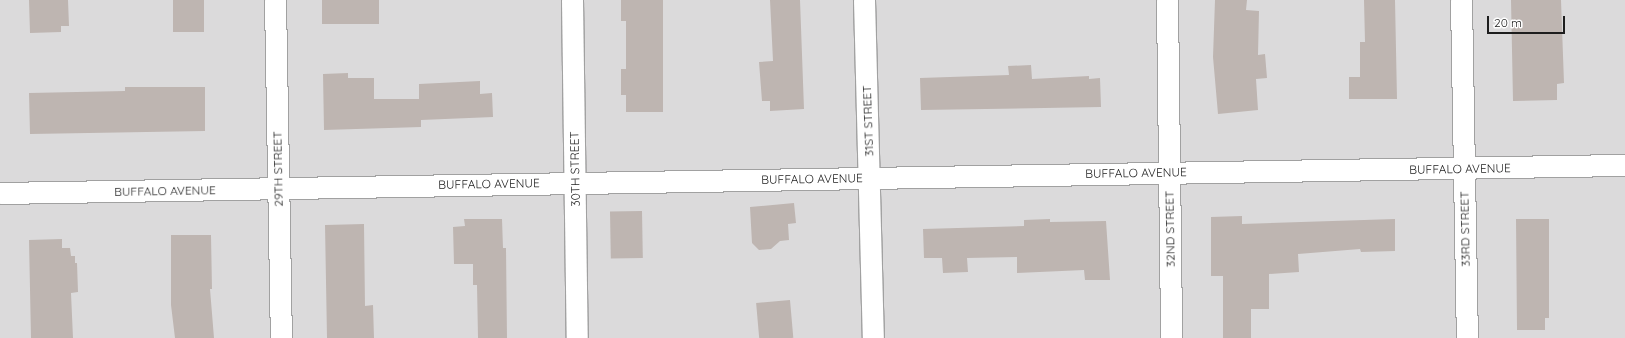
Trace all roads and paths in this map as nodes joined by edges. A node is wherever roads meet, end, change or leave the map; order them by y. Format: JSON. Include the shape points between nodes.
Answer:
{"nodes":[{"id":1,"x":275,"y":0,"type":"edge"},
{"id":2,"x":572,"y":0,"type":"edge"},
{"id":3,"x":864,"y":0,"type":"edge"},
{"id":4,"x":1166,"y":0,"type":"edge"},
{"id":5,"x":1461,"y":0,"type":"edge"},
{"id":6,"x":1625,"y":165,"type":"edge"},
{"id":7,"x":1464,"y":169,"type":"junction"},
{"id":8,"x":1169,"y":172,"type":"junction"},
{"id":9,"x":870,"y":179,"type":"junction"},
{"id":10,"x":575,"y":182,"type":"junction"},
{"id":11,"x":278,"y":189,"type":"junction"},
{"id":12,"x":0,"y":193,"type":"edge"},
{"id":13,"x":281,"y":338,"type":"edge"},
{"id":14,"x":577,"y":338,"type":"edge"},
{"id":15,"x":873,"y":338,"type":"edge"},
{"id":16,"x":1171,"y":338,"type":"edge"},
{"id":17,"x":1467,"y":338,"type":"edge"}],
"edges":[{"from":1,"to":11,"type":"street","name":"29TH STREET"},
{"from":2,"to":10,"type":"street","name":"30TH STREET"},
{"from":3,"to":9,"type":"street","name":"31ST STREET"},
{"from":4,"to":8,"type":"street","name":"32ND STREET"},
{"from":5,"to":7,"type":"street","name":"33RD STREET"},
{"from":6,"to":7,"type":"street","name":"BUFFALO AVENUE"},
{"from":7,"to":8,"type":"street","name":"BUFFALO AVENUE"},
{"from":7,"to":17,"type":"street","name":"33RD STREET"},
{"from":8,"to":9,"type":"street","name":"BUFFALO AVENUE"},
{"from":8,"to":16,"type":"street","name":"32ND STREET"},
{"from":9,"to":10,"type":"street","name":"BUFFALO AVENUE"},
{"from":9,"to":15,"type":"street","name":"31ST STREET"},
{"from":10,"to":11,"type":"street","name":"BUFFALO AVENUE"},
{"from":10,"to":14,"type":"street","name":"30TH STREET"},
{"from":11,"to":12,"type":"street","name":"BUFFALO AVENUE"},
{"from":11,"to":13,"type":"street","name":"29TH STREET"}]}
